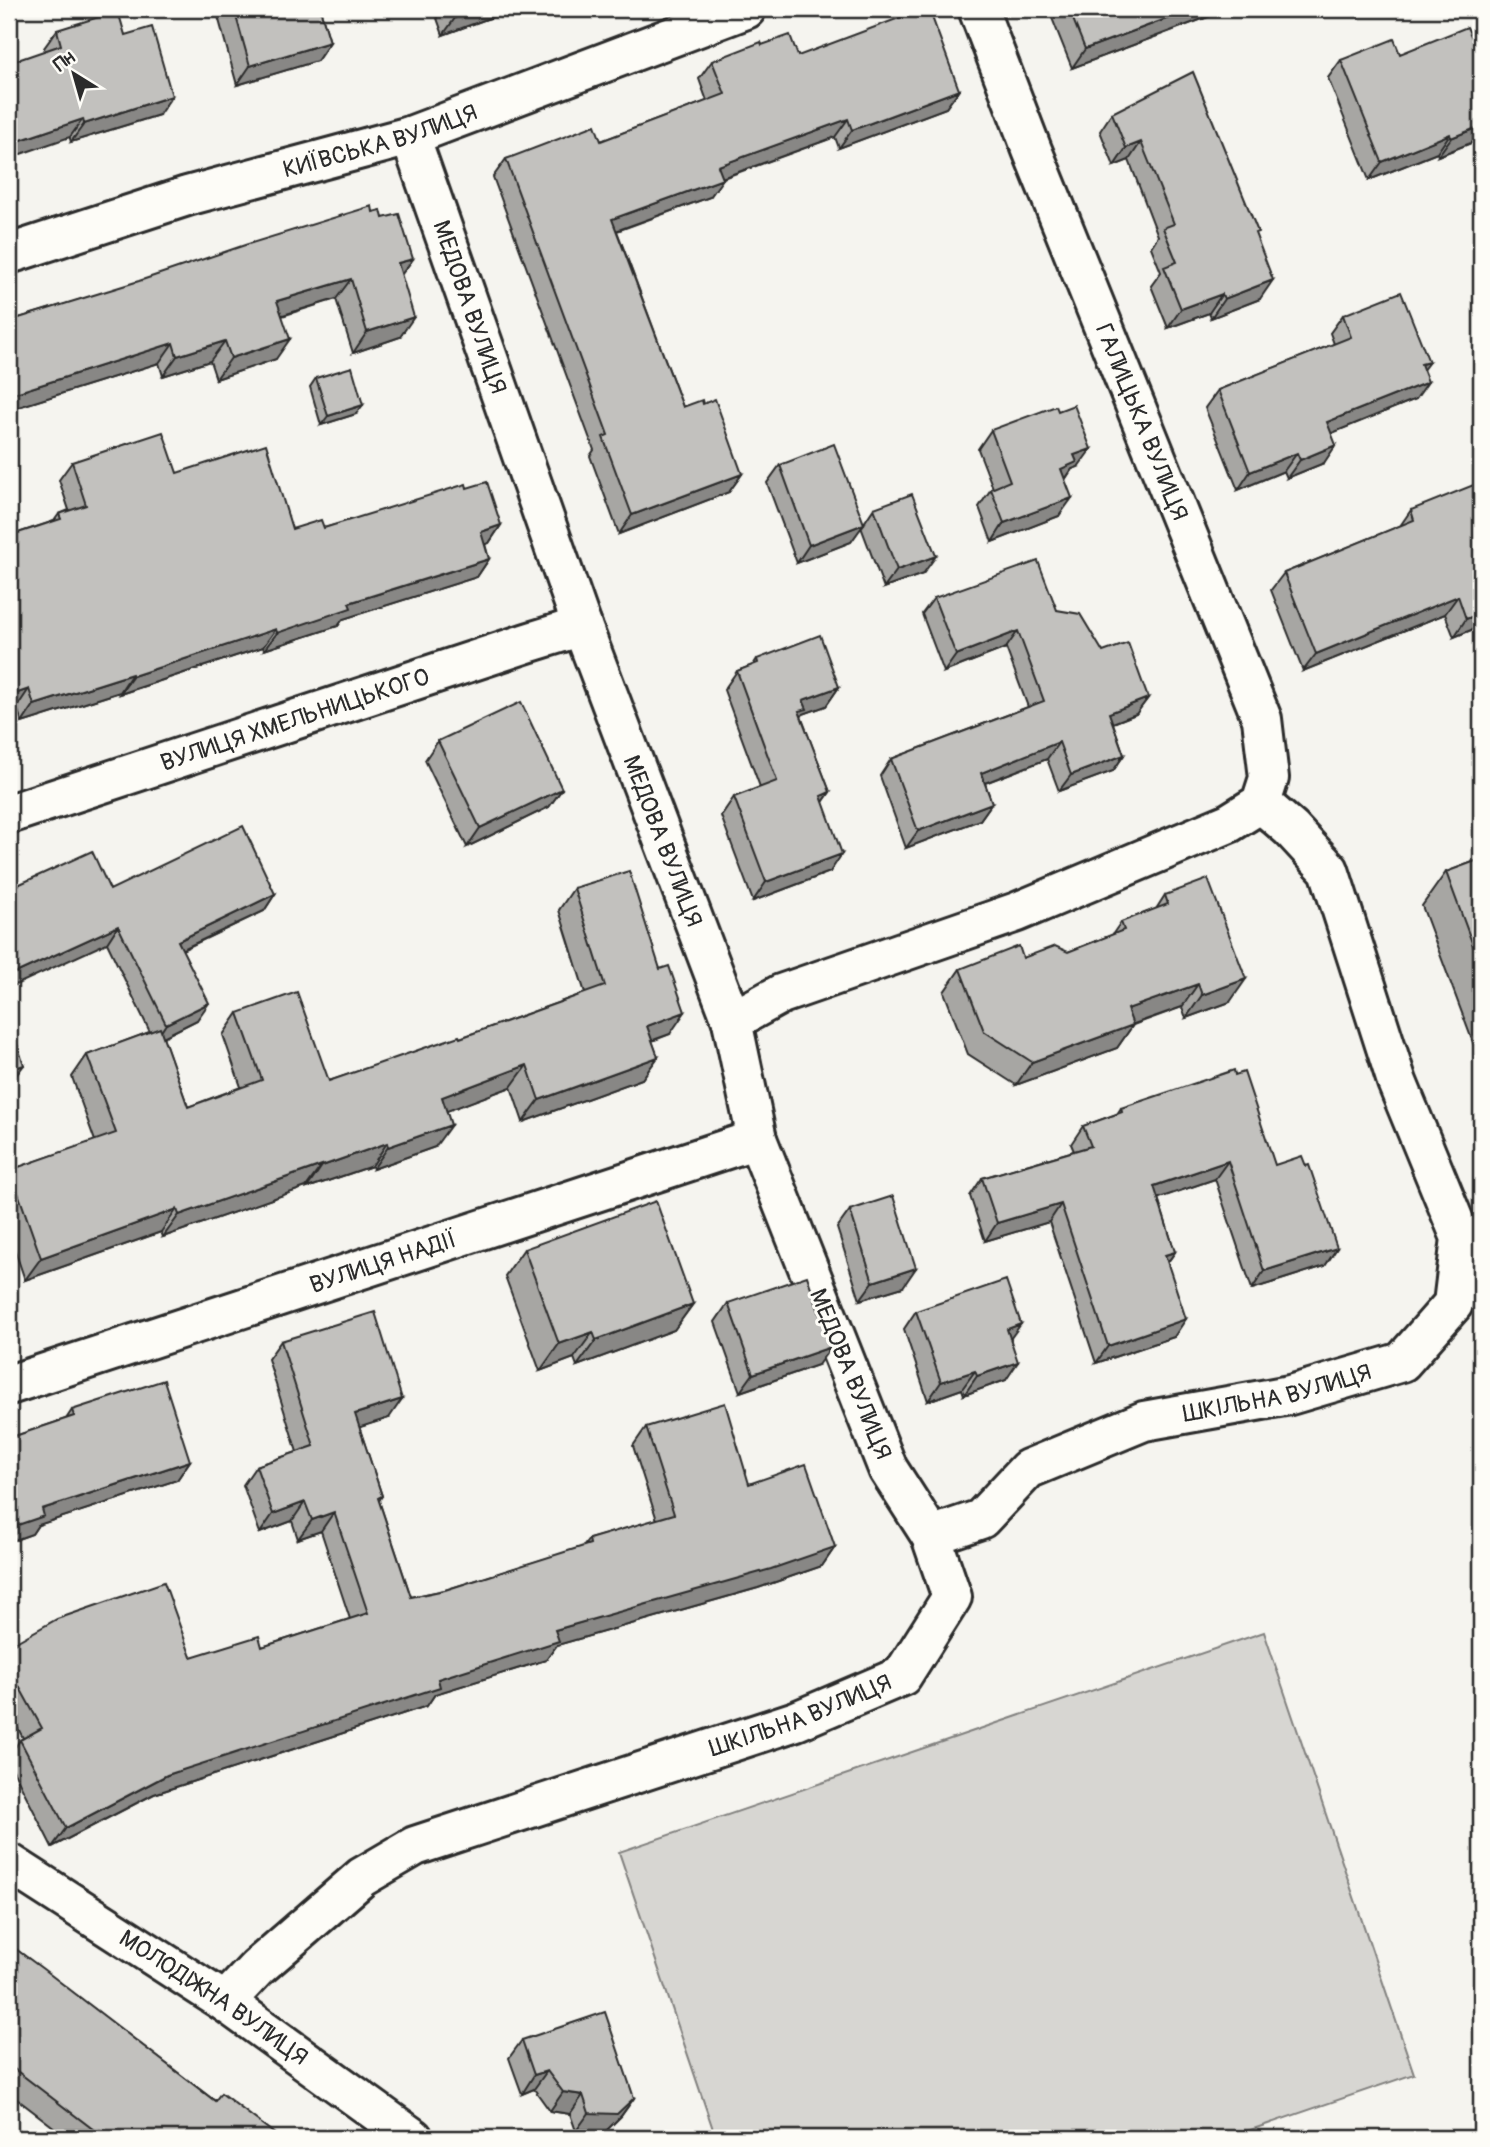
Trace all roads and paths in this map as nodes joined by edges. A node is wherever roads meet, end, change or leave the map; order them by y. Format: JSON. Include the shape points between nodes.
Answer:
{"nodes":[{"id":1,"x":746,"y":9,"type":"edge"},
{"id":2,"x":978,"y":9,"type":"edge"},
{"id":3,"x":410,"y":136,"type":"junction"},
{"id":4,"x":9,"y":254,"type":"edge"},
{"id":5,"x":582,"y":626,"type":"junction"},
{"id":6,"x":1261,"y":803,"type":"junction"},
{"id":7,"x":9,"y":814,"type":"edge"},
{"id":8,"x":732,"y":1021,"type":"junction"},
{"id":9,"x":757,"y":1139,"type":"junction"},
{"id":10,"x":9,"y":1385,"type":"edge"},
{"id":11,"x":931,"y":1536,"type":"junction"},
{"id":12,"x":9,"y":1863,"type":"edge"},
{"id":13,"x":225,"y":2002,"type":"junction"},
{"id":14,"x":413,"y":2138,"type":"edge"}],
"edges":[{"from":1,"to":3,"type":"street","name":"КИЇВСЬКА ВУЛИЦЯ"},
{"from":2,"to":6,"type":"street","name":"ГАЛИЦЬКА ВУЛИЦЯ","via":[[1262,719],[1269,778]]},
{"from":3,"to":4,"type":"street","name":"КИЇВСЬКА ВУЛИЦЯ","via":[[187,196]]},
{"from":3,"to":5,"type":"street","name":"МЕДОВА ВУЛИЦЯ"},
{"from":5,"to":7,"type":"street","name":"ВУЛИЦЯ ХМЕЛЬНИЦЬКОГО"},
{"from":5,"to":8,"type":"street","name":"МЕДОВА ВУЛИЦЯ"},
{"from":6,"to":8,"type":"street","via":[[1228,823],[1017,912],[781,994]]},
{"from":6,"to":11,"type":"street","name":"ШКІЛЬНА ВУЛИЦЯ","via":[[1329,870],[1397,1083],[1461,1238],[1453,1304],[1402,1362],[1290,1395],[1144,1421],[1028,1469],[981,1519]]},
{"from":8,"to":9,"type":"street","name":"МЕДОВА ВУЛИЦЯ"},
{"from":9,"to":10,"type":"street","name":"ВУЛИЦЯ НАДІЇ"},
{"from":9,"to":11,"type":"street","name":"МЕДОВА ВУЛИЦЯ","via":[[888,1469]]},
{"from":11,"to":13,"type":"street","name":"ШКІЛЬНА ВУЛИЦЯ","via":[[952,1597],[902,1676],[796,1721],[415,1846],[362,1877],[257,1968]]},
{"from":12,"to":13,"type":"street","name":"МОЛОДІЖНА ВУЛИЦЯ"},
{"from":13,"to":14,"type":"street","name":"МОЛОДІЖНА ВУЛИЦЯ"}]}
